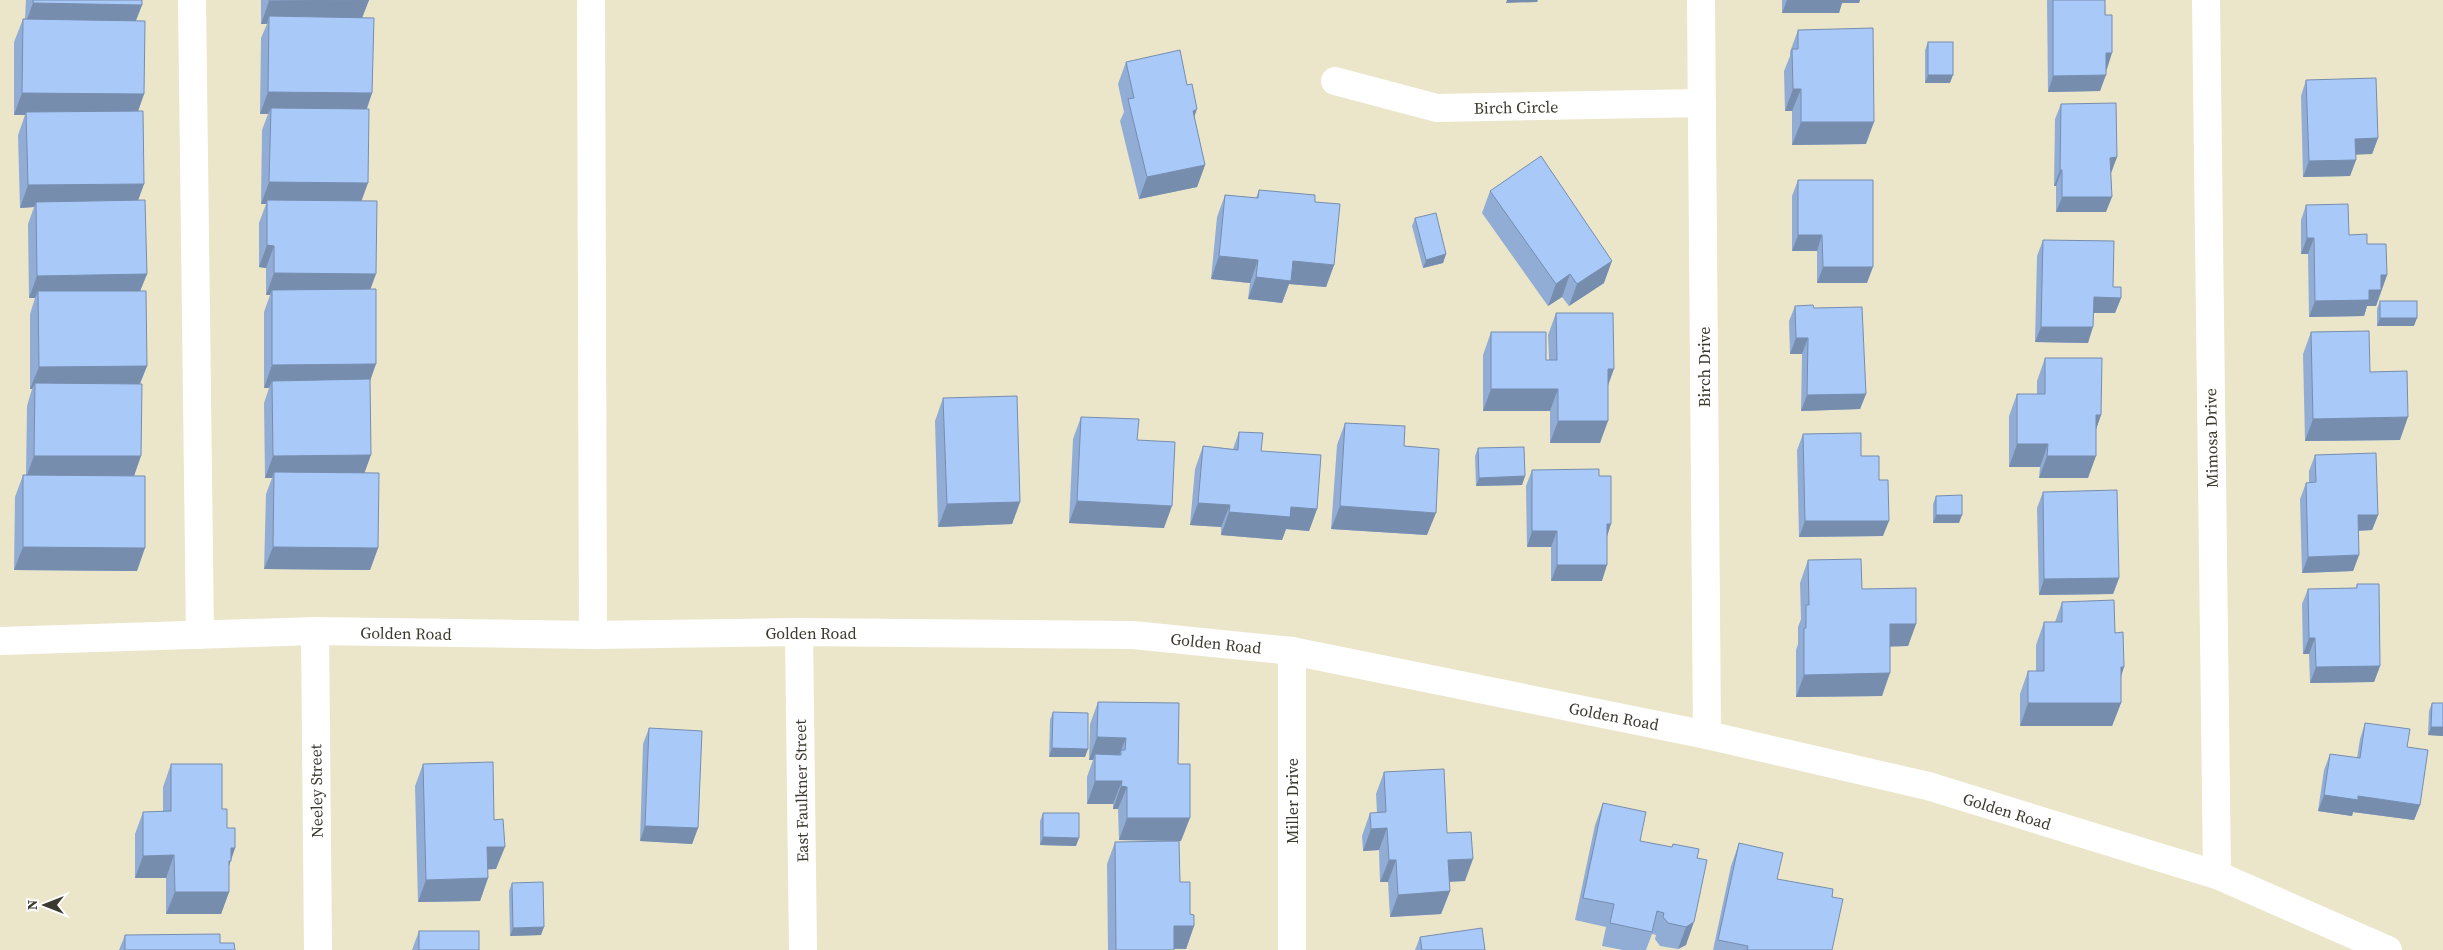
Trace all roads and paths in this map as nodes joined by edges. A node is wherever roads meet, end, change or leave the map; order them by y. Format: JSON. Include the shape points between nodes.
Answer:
{"nodes":[{"id":1,"x":192,"y":0,"type":"edge"},
{"id":2,"x":590,"y":0,"type":"edge"},
{"id":3,"x":1701,"y":0,"type":"edge"},
{"id":4,"x":2206,"y":0,"type":"edge"},
{"id":5,"x":1335,"y":81,"type":"dead end"},
{"id":6,"x":1702,"y":103,"type":"junction"},
{"id":7,"x":315,"y":631,"type":"junction"},
{"id":8,"x":799,"y":632,"type":"junction"},
{"id":9,"x":200,"y":635,"type":"junction"},
{"id":10,"x":592,"y":635,"type":"junction"},
{"id":11,"x":0,"y":641,"type":"edge"},
{"id":12,"x":1292,"y":651,"type":"junction"},
{"id":13,"x":1707,"y":734,"type":"junction"},
{"id":14,"x":2217,"y":876,"type":"junction"},
{"id":15,"x":318,"y":950,"type":"edge"},
{"id":16,"x":802,"y":950,"type":"edge"},
{"id":17,"x":1292,"y":950,"type":"edge"},
{"id":18,"x":2388,"y":950,"type":"edge"}],
"edges":[{"from":1,"to":9,"type":"street"},
{"from":2,"to":10,"type":"street"},
{"from":3,"to":6,"type":"street","name":"Birch Drive"},
{"from":4,"to":14,"type":"street","name":"Mimosa Drive"},
{"from":5,"to":6,"type":"street","name":"Birch Circle","via":[[1437,108]]},
{"from":6,"to":13,"type":"street","name":"Birch Drive"},
{"from":7,"to":9,"type":"street","name":"Golden Road"},
{"from":7,"to":10,"type":"street","name":"Golden Road"},
{"from":7,"to":15,"type":"street","name":"Neeley Street"},
{"from":8,"to":10,"type":"street","name":"Golden Road"},
{"from":8,"to":12,"type":"street","name":"Golden Road","via":[[1133,635]]},
{"from":8,"to":16,"type":"street","name":"East Faulkner Street"},
{"from":9,"to":11,"type":"street","name":"Golden Road"},
{"from":12,"to":13,"type":"street","name":"Golden Road"},
{"from":12,"to":17,"type":"street","name":"Miller Drive"},
{"from":13,"to":14,"type":"street","name":"Golden Road","via":[[1928,786]]},
{"from":14,"to":18,"type":"street","name":"Golden Road"}]}
